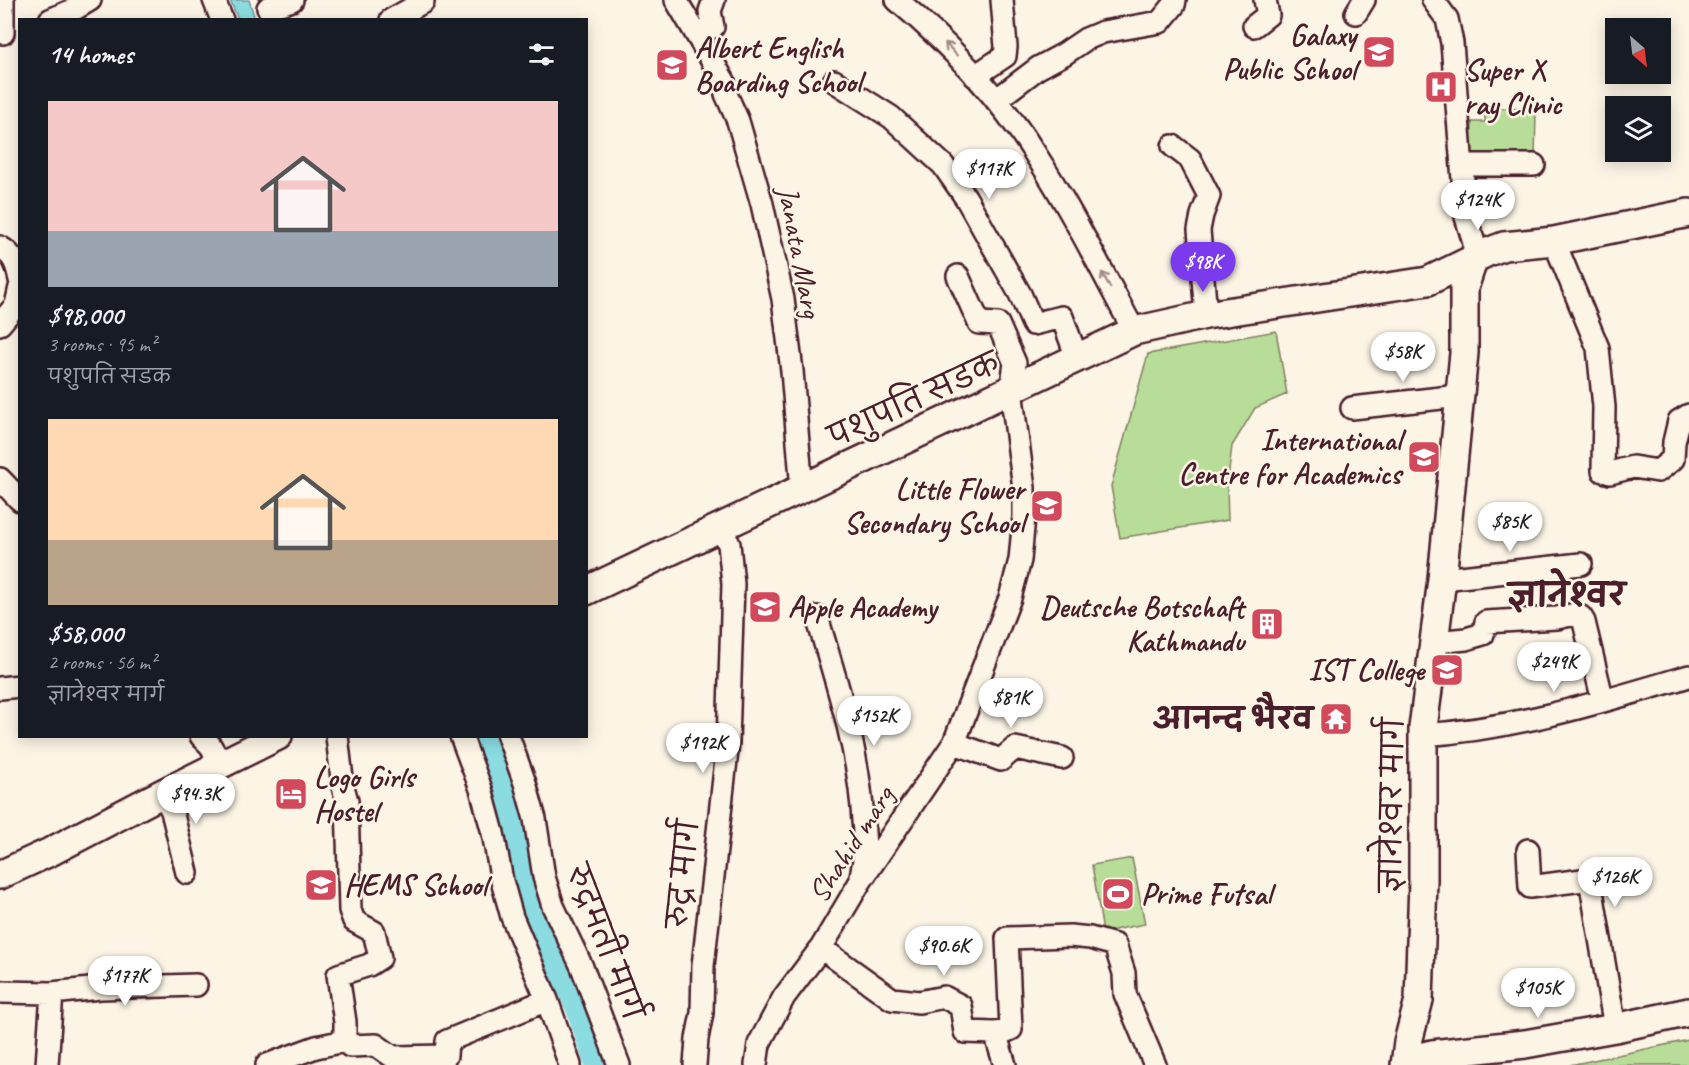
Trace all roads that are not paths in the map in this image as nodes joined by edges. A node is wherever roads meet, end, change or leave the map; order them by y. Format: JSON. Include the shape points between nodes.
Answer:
{"nodes":[{"id":1,"x":3,"y":0,"type":"edge"},
{"id":2,"x":90,"y":0,"type":"edge"},
{"id":3,"x":214,"y":0,"type":"edge"},
{"id":4,"x":292,"y":0,"type":"edge"},
{"id":5,"x":421,"y":0,"type":"edge"},
{"id":6,"x":676,"y":0,"type":"edge"},
{"id":7,"x":714,"y":0,"type":"edge"},
{"id":8,"x":897,"y":0,"type":"edge"},
{"id":9,"x":1002,"y":0,"type":"edge"},
{"id":10,"x":1175,"y":0,"type":"edge"},
{"id":11,"x":1265,"y":0,"type":"edge"},
{"id":12,"x":1430,"y":1,"type":"edge"},
{"id":13,"x":268,"y":9,"type":"edge"},
{"id":14,"x":55,"y":18,"type":"edge"},
{"id":15,"x":221,"y":18,"type":"edge"},
{"id":16,"x":395,"y":18,"type":"edge"},
{"id":17,"x":1254,"y":26,"type":"dead end"},
{"id":18,"x":8,"y":32,"type":"edge"},
{"id":19,"x":699,"y":38,"type":"junction"},
{"id":20,"x":975,"y":76,"type":"junction"},
{"id":21,"x":834,"y":81,"type":"dead end"},
{"id":22,"x":996,"y":100,"type":"junction"},
{"id":23,"x":1173,"y":146,"type":"dead end"},
{"id":24,"x":1462,"y":165,"type":"junction"},
{"id":25,"x":1534,"y":165,"type":"dead end"},
{"id":26,"x":1689,"y":213,"type":"edge"},
{"id":27,"x":1554,"y":241,"type":"junction"},
{"id":28,"x":0,"y":247,"type":"edge"},
{"id":29,"x":1473,"y":261,"type":"junction"},
{"id":30,"x":18,"y":270,"type":"edge"},
{"id":31,"x":958,"y":276,"type":"dead end"},
{"id":32,"x":18,"y":296,"type":"edge"},
{"id":33,"x":1206,"y":315,"type":"junction"},
{"id":34,"x":0,"y":324,"type":"edge"},
{"id":35,"x":1134,"y":331,"type":"junction"},
{"id":36,"x":1077,"y":358,"type":"junction"},
{"id":37,"x":1011,"y":390,"type":"junction"},
{"id":38,"x":1459,"y":396,"type":"junction"},
{"id":39,"x":1352,"y":408,"type":"dead end"},
{"id":40,"x":1689,"y":415,"type":"edge"},
{"id":41,"x":0,"y":479,"type":"edge"},
{"id":42,"x":802,"y":490,"type":"junction"},
{"id":43,"x":18,"y":499,"type":"edge"},
{"id":44,"x":720,"y":528,"type":"junction"},
{"id":45,"x":1581,"y":564,"type":"dead end"},
{"id":46,"x":1442,"y":579,"type":"junction"},
{"id":47,"x":588,"y":590,"type":"edge"},
{"id":48,"x":818,"y":617,"type":"dead end"},
{"id":49,"x":1435,"y":642,"type":"junction"},
{"id":50,"x":1689,"y":676,"type":"edge"},
{"id":51,"x":18,"y":686,"type":"edge"},
{"id":52,"x":0,"y":688,"type":"edge"},
{"id":53,"x":1603,"y":701,"type":"junction"},
{"id":54,"x":1423,"y":735,"type":"junction"},
{"id":55,"x":203,"y":738,"type":"edge"},
{"id":56,"x":274,"y":738,"type":"edge"},
{"id":57,"x":337,"y":738,"type":"edge"},
{"id":58,"x":462,"y":738,"type":"edge"},
{"id":59,"x":509,"y":738,"type":"edge"},
{"id":60,"x":954,"y":743,"type":"junction"},
{"id":61,"x":1062,"y":758,"type":"dead end"},
{"id":62,"x":221,"y":764,"type":"junction"},
{"id":63,"x":163,"y":793,"type":"junction"},
{"id":64,"x":1528,"y":850,"type":"dead end"},
{"id":65,"x":187,"y":873,"type":"dead end"},
{"id":66,"x":0,"y":875,"type":"edge"},
{"id":67,"x":860,"y":882,"type":"junction"},
{"id":68,"x":821,"y":948,"type":"junction"},
{"id":69,"x":196,"y":985,"type":"dead end"},
{"id":70,"x":0,"y":992,"type":"edge"},
{"id":71,"x":52,"y":993,"type":"junction"},
{"id":72,"x":547,"y":1000,"type":"junction"},
{"id":73,"x":1419,"y":1000,"type":"junction"},
{"id":74,"x":1689,"y":1012,"type":"edge"},
{"id":75,"x":1615,"y":1028,"type":"junction"},
{"id":76,"x":995,"y":1033,"type":"junction"},
{"id":77,"x":345,"y":1041,"type":"junction"},
{"id":78,"x":1458,"y":1051,"type":"junction"},
{"id":79,"x":758,"y":1055,"type":"edge"},
{"id":80,"x":47,"y":1065,"type":"edge"},
{"id":81,"x":267,"y":1065,"type":"edge"},
{"id":82,"x":570,"y":1065,"type":"edge"},
{"id":83,"x":618,"y":1065,"type":"edge"},
{"id":84,"x":695,"y":1065,"type":"edge"},
{"id":85,"x":1005,"y":1065,"type":"edge"},
{"id":86,"x":1155,"y":1065,"type":"edge"},
{"id":87,"x":1405,"y":1065,"type":"edge"},
{"id":88,"x":1414,"y":1065,"type":"edge"}],
"edges":[{"from":1,"to":18,"type":"street"},
{"from":2,"to":14,"type":"street"},
{"from":3,"to":15,"type":"street"},
{"from":4,"to":13,"type":"street"},
{"from":5,"to":16,"type":"street"},
{"from":6,"to":19,"type":"street","name":"Janata Marg"},
{"from":7,"to":19,"type":"street","via":[[710,11],[713,27],[703,31]]},
{"from":20,"to":8,"type":"street","one_way":true,"via":[[944,41]]},
{"from":9,"to":20,"type":"street","via":[[1005,56]]},
{"from":10,"to":22,"type":"street","via":[[1160,22],[1103,32],[1086,39]]},
{"from":11,"to":17,"type":"street","via":[[1268,15]]},
{"from":12,"to":24,"type":"street","via":[[1447,20],[1452,43]]},
{"from":19,"to":42,"type":"street","name":"Janata Marg","via":[[724,81],[762,204],[783,299]]},
{"from":20,"to":22,"type":"street"},
{"from":21,"to":36,"type":"street","via":[[891,117],[943,165],[966,198],[1033,324],[1062,317]]},
{"from":35,"to":22,"type":"street","one_way":true,"via":[[1034,151]]},
{"from":23,"to":33,"type":"street","via":[[1190,159],[1209,196],[1200,230]]},
{"from":24,"to":25,"type":"street"},
{"from":24,"to":29,"type":"street","via":[[1466,217],[1474,243]]},
{"from":26,"to":27,"type":"main road"},
{"from":27,"to":29,"type":"main road","name":"पशुपति सडक","via":[[1504,246]]},
{"from":27,"to":40,"type":"street","via":[[1598,348],[1604,407],[1603,471],[1633,467],[1658,471],[1673,459],[1679,421]]},
{"from":28,"to":30,"type":"street","via":[[13,257]]},
{"from":29,"to":33,"type":"main road","name":"पशुपति सडक","via":[[1428,281]]},
{"from":29,"to":38,"type":"main road","name":"ज्ञानेश्वर मार्ग","via":[[1464,288],[1464,353]]},
{"from":31,"to":37,"type":"street","name":"Shahid marg","via":[[979,323],[998,324],[1015,363]]},
{"from":32,"to":34,"type":"street","via":[[16,305]]},
{"from":33,"to":35,"type":"main road","name":"पशुपति सडक"},
{"from":35,"to":36,"type":"main road","name":"पशुपति सडक"},
{"from":36,"to":37,"type":"main road","name":"पशुपति सडक"},
{"from":37,"to":42,"type":"main road","name":"पशुपति सडक"},
{"from":37,"to":60,"type":"street","name":"Shahid marg","via":[[1024,488],[1020,560],[1010,598]]},
{"from":38,"to":39,"type":"street"},
{"from":38,"to":46,"type":"main road","name":"ज्ञानेश्वर मार्ग"},
{"from":41,"to":43,"type":"street"},
{"from":42,"to":44,"type":"main road","name":"पशुपति सडक"},
{"from":44,"to":47,"type":"main road","name":"पशुपति सडक"},
{"from":44,"to":84,"type":"street","name":"रुद्र मार्ग","via":[[729,544],[733,584],[728,742]]},
{"from":45,"to":46,"type":"street"},
{"from":46,"to":49,"type":"main road","name":"ज्ञानेश्वर मार्ग"},
{"from":48,"to":67,"type":"street","via":[[858,770],[866,860]]},
{"from":49,"to":53,"type":"street","via":[[1483,634],[1486,622],[1575,614],[1584,622]]},
{"from":49,"to":54,"type":"main road","name":"ज्ञानेश्वर मार्ग"},
{"from":50,"to":53,"type":"street"},
{"from":51,"to":52,"type":"street"},
{"from":53,"to":54,"type":"street","via":[[1486,728]]},
{"from":54,"to":73,"type":"main road","name":"ज्ञानेश्वर मार्ग"},
{"from":55,"to":62,"type":"street"},
{"from":56,"to":62,"type":"main road"},
{"from":57,"to":77,"type":"street","via":[[347,801],[350,910],[354,921],[374,932],[380,958],[338,975]]},
{"from":58,"to":72,"type":"street","via":[[481,789],[512,917]]},
{"from":59,"to":83,"type":"street","name":"रुद्रमती मार्ग","via":[[535,819],[553,906],[582,967]]},
{"from":60,"to":61,"type":"street","via":[[1001,760],[1015,748]]},
{"from":60,"to":67,"type":"street","name":"Shahid marg"},
{"from":62,"to":63,"type":"main road"},
{"from":63,"to":65,"type":"street","via":[[172,811]]},
{"from":63,"to":66,"type":"main road"},
{"from":64,"to":75,"type":"street","via":[[1530,887],[1590,879]]},
{"from":67,"to":68,"type":"street","name":"Shahid marg"},
{"from":68,"to":76,"type":"street","via":[[892,999],[920,1002],[945,997],[961,1006],[965,1032]]},
{"from":68,"to":79,"type":"street","name":"Shahid marg","via":[[784,997]]},
{"from":69,"to":71,"type":"street"},
{"from":70,"to":71,"type":"street"},
{"from":71,"to":80,"type":"street"},
{"from":72,"to":77,"type":"street","via":[[447,1041],[446,1056],[393,1058],[376,1045],[350,1046]]},
{"from":72,"to":82,"type":"street"},
{"from":73,"to":78,"type":"main road","name":"ज्ञानेश्वर मार्ग","via":[[1432,1032]]},
{"from":73,"to":87,"type":"main road","name":"ज्ञानेश्वर मार्ग"},
{"from":74,"to":75,"type":"main road"},
{"from":75,"to":78,"type":"main road"},
{"from":76,"to":85,"type":"street"},
{"from":76,"to":86,"type":"street","via":[[1011,1029],[1007,938],[1090,938],[1115,945],[1124,973],[1125,994]]},
{"from":77,"to":81,"type":"street"},
{"from":78,"to":88,"type":"main road","via":[[1424,1056]]}]}
